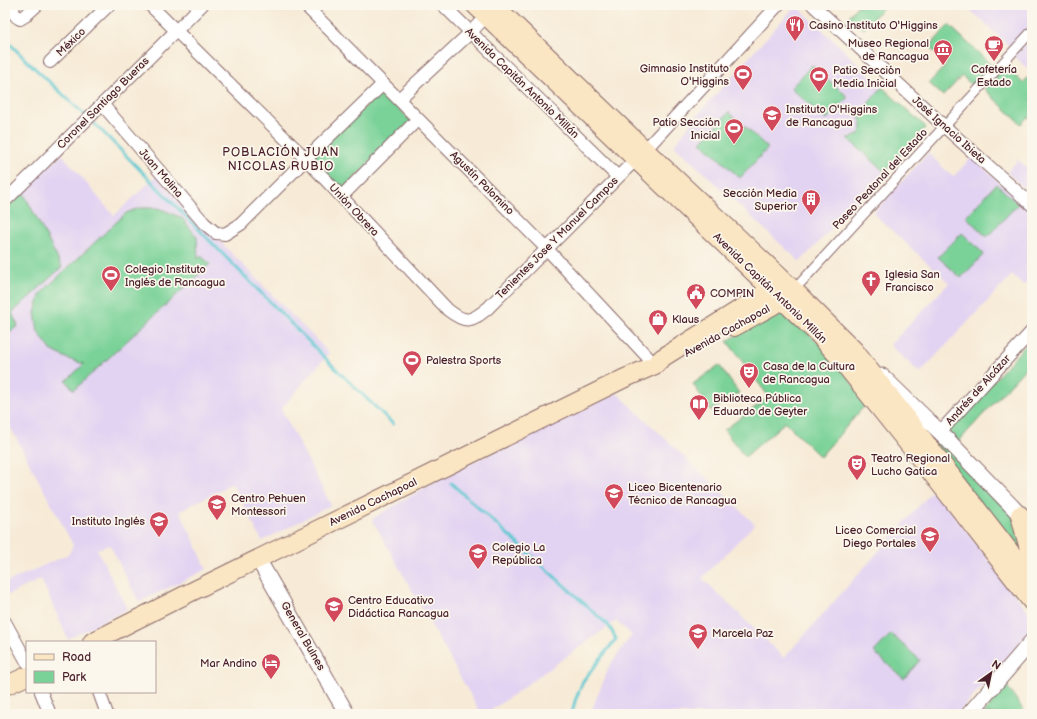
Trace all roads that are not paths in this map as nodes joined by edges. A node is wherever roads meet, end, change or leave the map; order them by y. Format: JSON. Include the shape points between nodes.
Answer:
{"nodes":[{"id":1,"x":14,"y":5,"type":"edge"},
{"id":2,"x":37,"y":5,"type":"edge"},
{"id":3,"x":109,"y":5,"type":"edge"},
{"id":4,"x":150,"y":5,"type":"edge"},
{"id":5,"x":202,"y":5,"type":"edge"},
{"id":6,"x":305,"y":5,"type":"edge"},
{"id":7,"x":443,"y":5,"type":"edge"},
{"id":8,"x":778,"y":5,"type":"edge"},
{"id":9,"x":813,"y":5,"type":"edge"},
{"id":10,"x":489,"y":8,"type":"edge"},
{"id":11,"x":176,"y":31,"type":"junction"},
{"id":12,"x":1032,"y":32,"type":"edge"},
{"id":13,"x":470,"y":33,"type":"junction"},
{"id":14,"x":50,"y":62,"type":"dead end"},
{"id":15,"x":383,"y":84,"type":"junction"},
{"id":16,"x":399,"y":99,"type":"junction"},
{"id":17,"x":102,"y":104,"type":"junction"},
{"id":18,"x":418,"y":119,"type":"junction"},
{"id":19,"x":945,"y":127,"type":"junction"},
{"id":20,"x":641,"y":155,"type":"junction"},
{"id":21,"x":306,"y":159,"type":"junction"},
{"id":22,"x":618,"y":177,"type":"junction"},
{"id":23,"x":342,"y":196,"type":"junction"},
{"id":24,"x":5,"y":201,"type":"edge"},
{"id":25,"x":1032,"y":204,"type":"edge"},
{"id":26,"x":546,"y":248,"type":"junction"},
{"id":27,"x":786,"y":290,"type":"junction"},
{"id":28,"x":477,"y":316,"type":"joint"},
{"id":29,"x":1032,"y":331,"type":"edge"},
{"id":30,"x":854,"y":350,"type":"junction"},
{"id":31,"x":655,"y":365,"type":"junction"},
{"id":32,"x":940,"y":432,"type":"junction"},
{"id":33,"x":1026,"y":521,"type":"edge"},
{"id":34,"x":258,"y":559,"type":"junction"},
{"id":35,"x":1032,"y":561,"type":"edge"},
{"id":36,"x":1032,"y":580,"type":"edge"},
{"id":37,"x":1032,"y":602,"type":"edge"},
{"id":38,"x":5,"y":622,"type":"edge"},
{"id":39,"x":94,"y":641,"type":"edge"},
{"id":40,"x":1032,"y":641,"type":"edge"},
{"id":41,"x":26,"y":660,"type":"edge"},
{"id":42,"x":26,"y":676,"type":"edge"},
{"id":43,"x":5,"y":686,"type":"edge"},
{"id":44,"x":41,"y":693,"type":"edge"},
{"id":45,"x":99,"y":693,"type":"edge"},
{"id":46,"x":50,"y":714,"type":"edge"},
{"id":47,"x":107,"y":714,"type":"edge"},
{"id":48,"x":347,"y":714,"type":"edge"},
{"id":49,"x":969,"y":714,"type":"edge"}],
"edges":[{"from":1,"to":2,"type":"street","via":[[13,12],[20,19]]},
{"from":3,"to":14,"type":"street","name":"México"},
{"from":4,"to":11,"type":"street","name":"Unión Obrera"},
{"from":5,"to":11,"type":"street","name":"Coronel Santiago Bueras"},
{"from":6,"to":15,"type":"street","name":"Agustín Palomino"},
{"from":7,"to":13,"type":"street","name":"Avenida Capitán Antonio Millán"},
{"from":8,"to":20,"type":"street","name":"Tenientes Jose Y Manuel Campos"},
{"from":9,"to":19,"type":"street","name":"José Ignacio Ibieta"},
{"from":10,"to":13,"type":"street"},
{"from":10,"to":20,"type":"main road","name":"Avenida Capitán Antonio Millán"},
{"from":11,"to":17,"type":"street","name":"Coronel Santiago Bueras"},
{"from":11,"to":21,"type":"street","name":"Unión Obrera"},
{"from":12,"to":19,"type":"street","name":"Paseo Peatonal del Estado"},
{"from":13,"to":16,"type":"street"},
{"from":13,"to":22,"type":"street","name":"Avenida Capitán Antonio Millán"},
{"from":15,"to":16,"type":"street","name":"Agustín Palomino"},
{"from":15,"to":21,"type":"street"},
{"from":16,"to":18,"type":"street","name":"Agustín Palomino"},
{"from":17,"to":21,"type":"street","name":"Juan Molina","via":[[204,223],[216,233],[226,234],[241,224]]},
{"from":17,"to":24,"type":"street","name":"Coronel Santiago Bueras"},
{"from":18,"to":23,"type":"street"},
{"from":18,"to":26,"type":"street","name":"Agustín Palomino"},
{"from":19,"to":25,"type":"street","name":"José Ignacio Ibieta"},
{"from":19,"to":27,"type":"street","name":"Paseo Peatonal del Estado"},
{"from":20,"to":22,"type":"street","name":"Tenientes Jose Y Manuel Campos"},
{"from":20,"to":27,"type":"main road","name":"Avenida Capitán Antonio Millán"},
{"from":21,"to":23,"type":"street","name":"Unión Obrera"},
{"from":22,"to":26,"type":"street","name":"Tenientes Jose Y Manuel Campos"},
{"from":23,"to":28,"type":"street","name":"Unión Obrera","via":[[448,310],[462,320]]},
{"from":26,"to":28,"type":"street","name":"Tenientes Jose Y Manuel Campos","via":[[488,308]]},
{"from":26,"to":31,"type":"street","name":"Agustín Palomino"},
{"from":27,"to":30,"type":"main road","name":"Avenida Capitán Antonio Millán"},
{"from":27,"to":31,"type":"main road","name":"Avenida Cachapoal","via":[[665,366]]},
{"from":27,"to":37,"type":"main road","name":"Avenida Capitán Antonio Millán"},
{"from":29,"to":32,"type":"street","name":"Andrés de Alcázar"},
{"from":30,"to":32,"type":"street","name":"Avenida Capitán Antonio Millán"},
{"from":30,"to":36,"type":"main road","name":"Avenida Capitán Antonio Millán"},
{"from":31,"to":34,"type":"main road","name":"Avenida Cachapoal"},
{"from":32,"to":33,"type":"street","name":"Avenida Capitán Antonio Millán"},
{"from":33,"to":35,"type":"main road"},
{"from":34,"to":39,"type":"main road","name":"Avenida Cachapoal"},
{"from":34,"to":48,"type":"street","name":"General Bulnes"},
{"from":38,"to":41,"type":"street"},
{"from":40,"to":49,"type":"street"},
{"from":42,"to":43,"type":"main road"},
{"from":44,"to":46,"type":"street"},
{"from":45,"to":47,"type":"street"}]}
